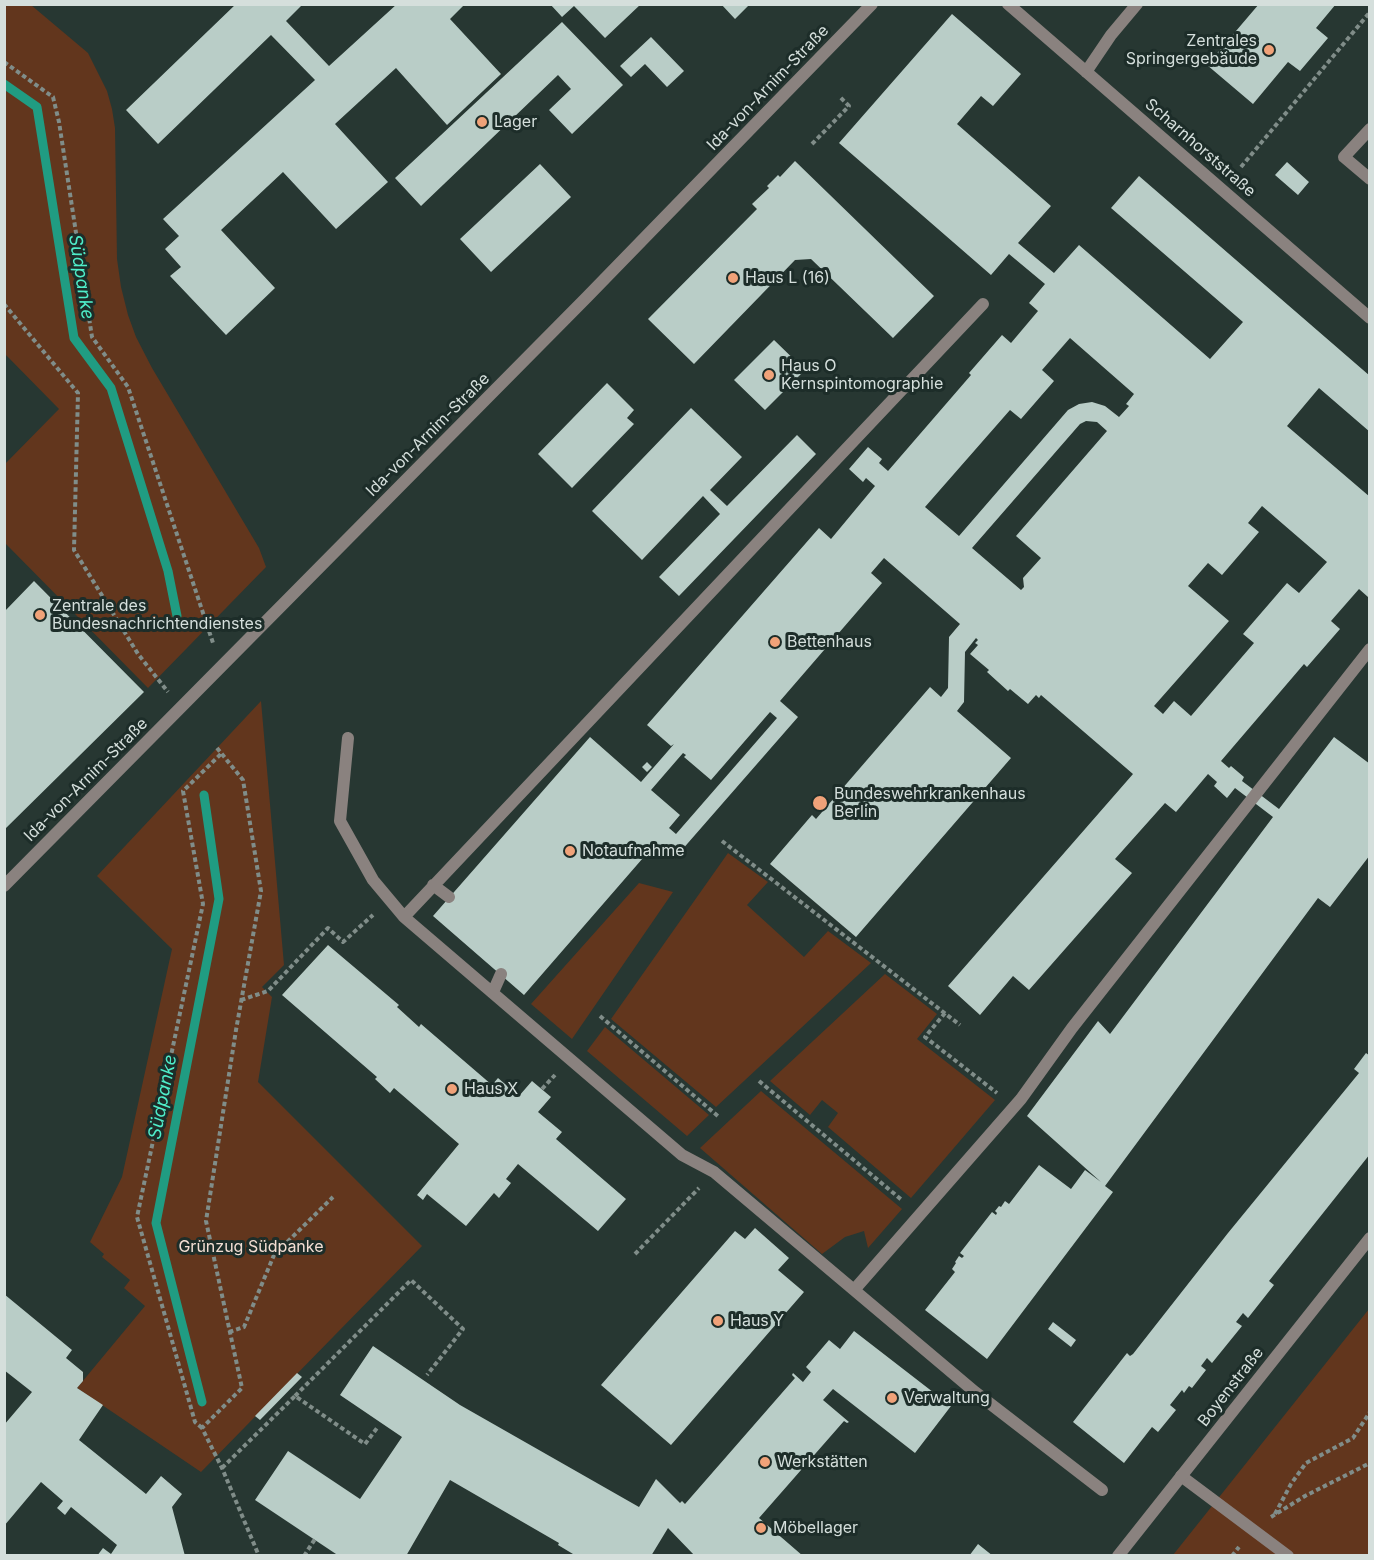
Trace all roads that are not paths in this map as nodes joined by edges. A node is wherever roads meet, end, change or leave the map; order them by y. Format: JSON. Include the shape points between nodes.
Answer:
{"nodes":[{"id":1,"x":872,"y":4,"type":"edge"},
{"id":2,"x":1008,"y":4,"type":"edge"},
{"id":3,"x":1137,"y":4,"type":"edge"},
{"id":4,"x":1086,"y":72,"type":"junction"},
{"id":5,"x":1370,"y":129,"type":"edge"},
{"id":6,"x":1370,"y":180,"type":"edge"},
{"id":7,"x":983,"y":304,"type":"dead end"},
{"id":8,"x":1370,"y":318,"type":"edge"},
{"id":9,"x":1370,"y":649,"type":"edge"},
{"id":10,"x":348,"y":738,"type":"dead end"},
{"id":11,"x":433,"y":885,"type":"junction"},
{"id":12,"x":4,"y":886,"type":"edge"},
{"id":13,"x":449,"y":897,"type":"dead end"},
{"id":14,"x":404,"y":918,"type":"junction"},
{"id":15,"x":501,"y":975,"type":"dead end"},
{"id":16,"x":492,"y":992,"type":"junction"},
{"id":17,"x":1370,"y":1238,"type":"edge"},
{"id":18,"x":854,"y":1290,"type":"junction"},
{"id":19,"x":1181,"y":1476,"type":"junction"},
{"id":20,"x":1102,"y":1490,"type":"dead end"},
{"id":21,"x":1118,"y":1556,"type":"edge"},
{"id":22,"x":1288,"y":1556,"type":"edge"}],
"edges":[{"from":1,"to":12,"type":"street","name":"Ida-von-Arnim-Straße"},
{"from":2,"to":4,"type":"street","name":"Scharnhorststraße"},
{"from":3,"to":4,"type":"street"},
{"from":4,"to":8,"type":"street","name":"Scharnhorststraße"},
{"from":5,"to":6,"type":"street","via":[[1344,157]]},
{"from":7,"to":11,"type":"street"},
{"from":9,"to":18,"type":"street","via":[[1072,1028],[1015,1107]]},
{"from":10,"to":14,"type":"street","via":[[340,821],[374,880]]},
{"from":11,"to":13,"type":"street"},
{"from":11,"to":14,"type":"street"},
{"from":14,"to":16,"type":"street"},
{"from":15,"to":16,"type":"street"},
{"from":16,"to":18,"type":"street","via":[[682,1155],[714,1172]]},
{"from":17,"to":19,"type":"street","name":"Boyenstraße"},
{"from":18,"to":20,"type":"street","via":[[975,1392]]},
{"from":19,"to":21,"type":"street","name":"Boyenstraße"},
{"from":19,"to":22,"type":"street"}]}
